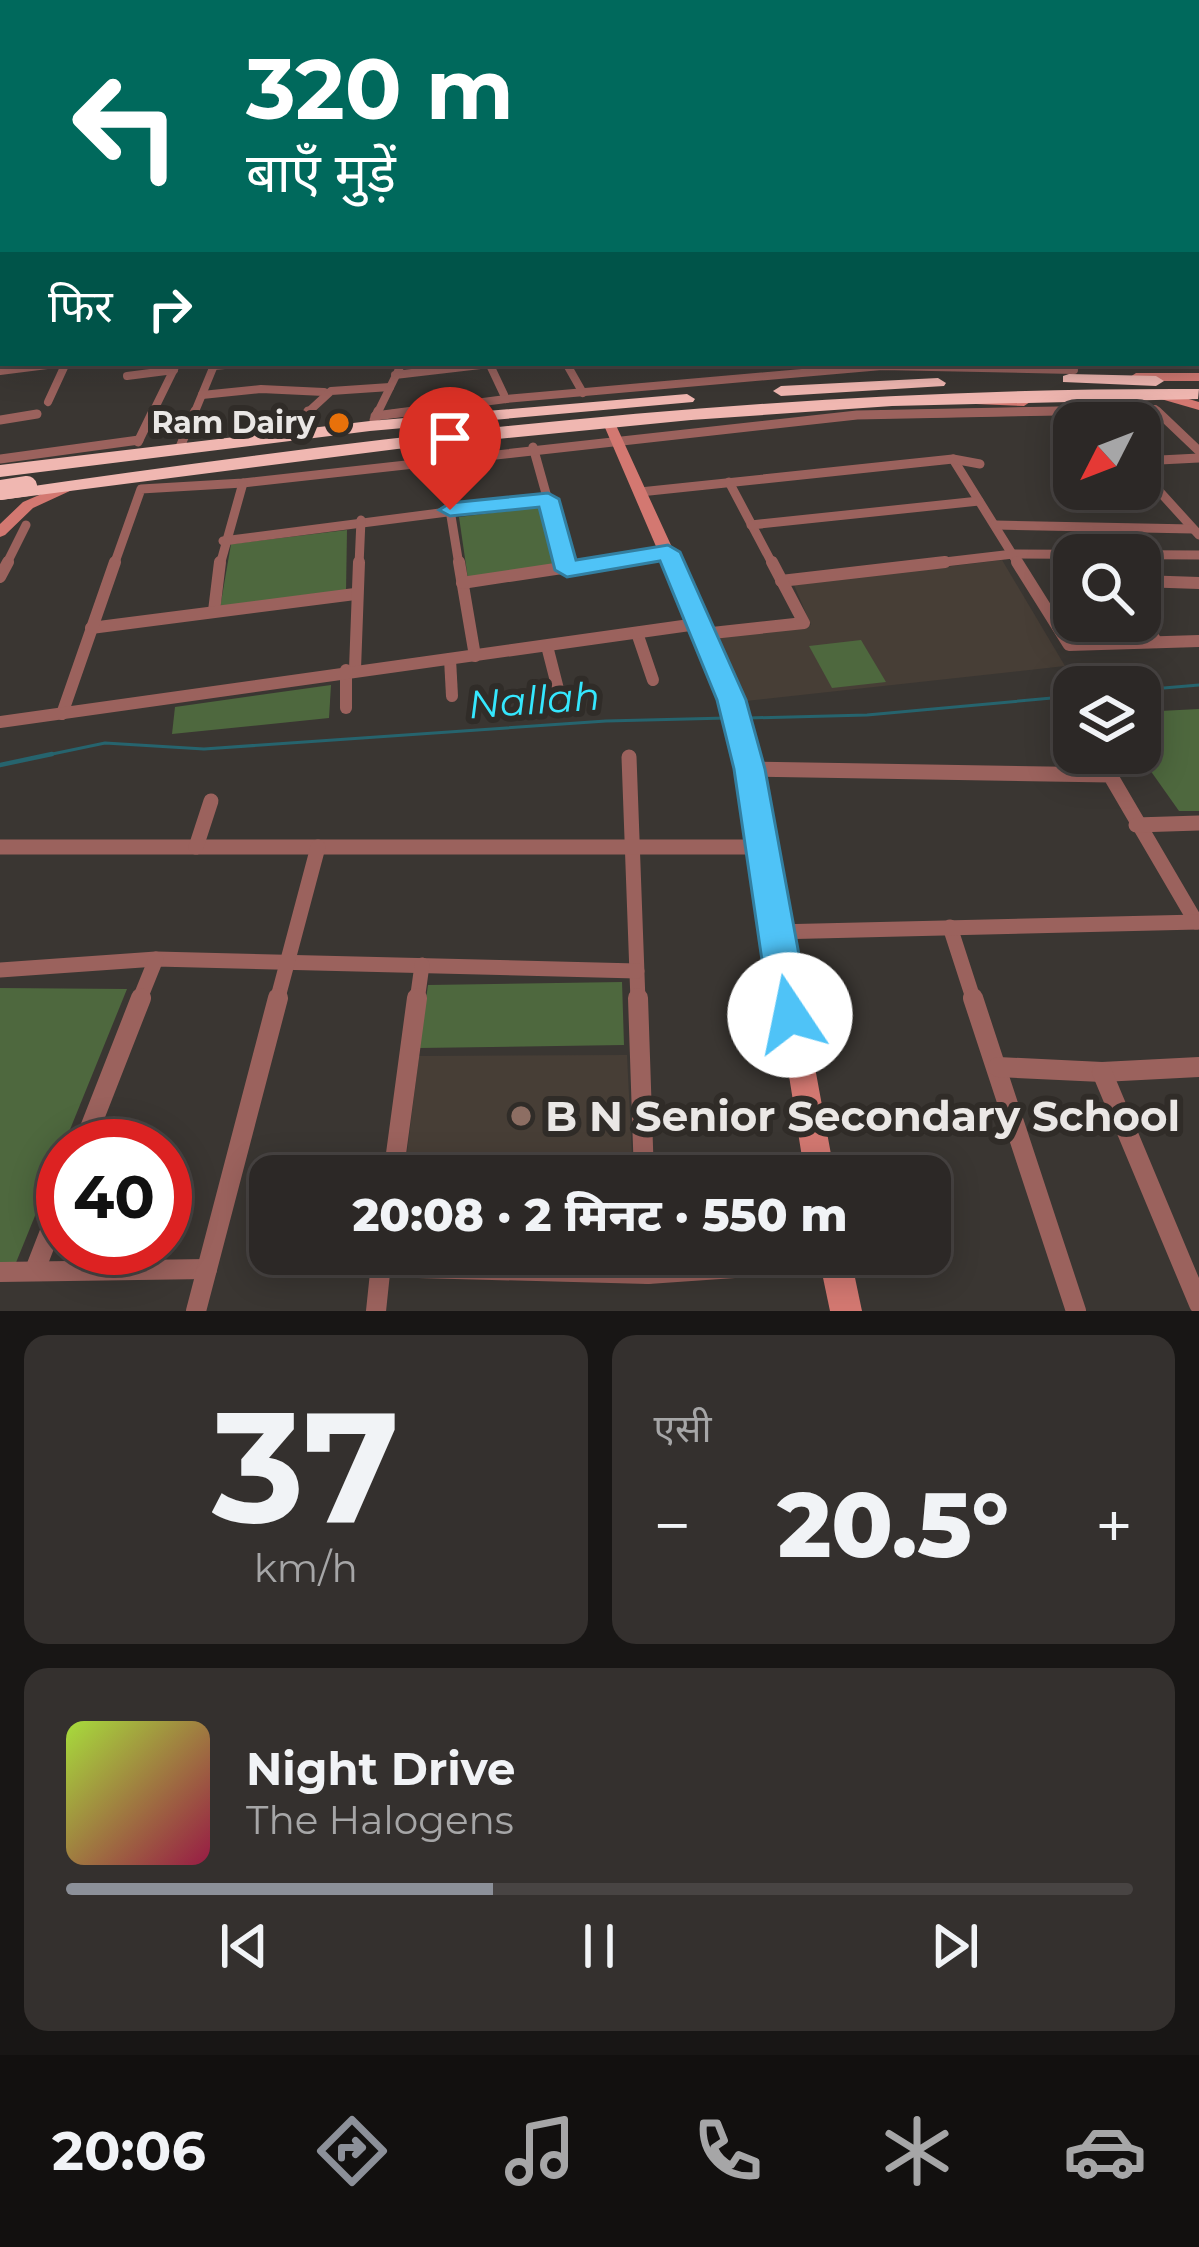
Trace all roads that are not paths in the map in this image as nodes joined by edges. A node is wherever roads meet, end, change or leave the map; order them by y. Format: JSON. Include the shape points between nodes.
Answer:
{"nodes":[{"id":1,"x":13,"y":366,"type":"edge"},
{"id":2,"x":64,"y":366,"type":"edge"},
{"id":3,"x":214,"y":366,"type":"edge"},
{"id":4,"x":400,"y":366,"type":"edge"},
{"id":5,"x":466,"y":366,"type":"edge"},
{"id":6,"x":490,"y":366,"type":"edge"},
{"id":7,"x":568,"y":366,"type":"edge"},
{"id":8,"x":874,"y":366,"type":"edge"},
{"id":9,"x":944,"y":366,"type":"edge"},
{"id":10,"x":1068,"y":366,"type":"edge"},
{"id":11,"x":176,"y":367,"type":"edge"},
{"id":12,"x":803,"y":369,"type":"edge"},
{"id":13,"x":0,"y":371,"type":"edge"},
{"id":14,"x":128,"y":371,"type":"edge"},
{"id":15,"x":395,"y":375,"type":"junction"},
{"id":16,"x":1132,"y":377,"type":"junction"},
{"id":17,"x":820,"y":383,"type":"junction"},
{"id":18,"x":390,"y":387,"type":"junction"},
{"id":19,"x":1156,"y":387,"type":"junction"},
{"id":20,"x":324,"y":392,"type":"junction"},
{"id":21,"x":1198,"y":392,"type":"edge"},
{"id":22,"x":583,"y":393,"type":"junction"},
{"id":23,"x":1058,"y":393,"type":"junction"},
{"id":24,"x":202,"y":395,"type":"junction"},
{"id":25,"x":950,"y":397,"type":"junction"},
{"id":26,"x":506,"y":399,"type":"junction"},
{"id":27,"x":49,"y":402,"type":"dead end"},
{"id":28,"x":38,"y":414,"type":"dead end"},
{"id":29,"x":0,"y":419,"type":"edge"},
{"id":30,"x":548,"y":419,"type":"junction"},
{"id":31,"x":373,"y":421,"type":"junction"},
{"id":32,"x":613,"y":431,"type":"junction"},
{"id":33,"x":296,"y":434,"type":"junction"},
{"id":34,"x":135,"y":447,"type":"junction"},
{"id":35,"x":180,"y":447,"type":"junction"},
{"id":36,"x":532,"y":447,"type":"junction"},
{"id":37,"x":1199,"y":455,"type":"edge"},
{"id":38,"x":0,"y":459,"type":"edge"},
{"id":39,"x":953,"y":459,"type":"junction"},
{"id":40,"x":1161,"y":459,"type":"edge"},
{"id":41,"x":980,"y":464,"type":"dead end"},
{"id":42,"x":728,"y":482,"type":"junction"},
{"id":43,"x":11,"y":483,"type":"edge"},
{"id":44,"x":243,"y":483,"type":"junction"},
{"id":45,"x":67,"y":487,"type":"junction"},
{"id":46,"x":640,"y":492,"type":"junction"},
{"id":47,"x":1161,"y":497,"type":"edge"},
{"id":48,"x":548,"y":499,"type":"junction"},
{"id":49,"x":979,"y":502,"type":"junction"},
{"id":50,"x":450,"y":510,"type":"junction"},
{"id":51,"x":361,"y":520,"type":"junction"},
{"id":52,"x":26,"y":525,"type":"dead end"},
{"id":53,"x":751,"y":525,"type":"junction"},
{"id":54,"x":994,"y":525,"type":"junction"},
{"id":55,"x":0,"y":529,"type":"edge"},
{"id":56,"x":1196,"y":532,"type":"edge"},
{"id":57,"x":223,"y":541,"type":"junction"},
{"id":58,"x":668,"y":552,"type":"junction"},
{"id":59,"x":1013,"y":554,"type":"junction"},
{"id":60,"x":1053,"y":554,"type":"edge"},
{"id":61,"x":1161,"y":555,"type":"edge"},
{"id":62,"x":1199,"y":555,"type":"edge"},
{"id":63,"x":567,"y":570,"type":"junction"},
{"id":64,"x":0,"y":577,"type":"edge"},
{"id":65,"x":782,"y":581,"type":"junction"},
{"id":66,"x":1161,"y":582,"type":"edge"},
{"id":67,"x":462,"y":583,"type":"junction"},
{"id":68,"x":1199,"y":583,"type":"edge"},
{"id":69,"x":356,"y":594,"type":"junction"},
{"id":70,"x":214,"y":610,"type":"junction"},
{"id":71,"x":1053,"y":618,"type":"edge"},
{"id":72,"x":91,"y":628,"type":"junction"},
{"id":73,"x":700,"y":629,"type":"junction"},
{"id":74,"x":637,"y":633,"type":"junction"},
{"id":75,"x":1161,"y":641,"type":"edge"},
{"id":76,"x":1199,"y":641,"type":"edge"},
{"id":77,"x":1068,"y":642,"type":"edge"},
{"id":78,"x":1127,"y":642,"type":"edge"},
{"id":79,"x":547,"y":646,"type":"junction"},
{"id":80,"x":475,"y":656,"type":"junction"},
{"id":81,"x":450,"y":659,"type":"junction"},
{"id":82,"x":351,"y":669,"type":"junction"},
{"id":83,"x":653,"y":680,"type":"dead end"},
{"id":84,"x":559,"y":693,"type":"dead end"},
{"id":85,"x":452,"y":696,"type":"dead end"},
{"id":86,"x":346,"y":708,"type":"dead end"},
{"id":87,"x":62,"y":714,"type":"junction"},
{"id":88,"x":0,"y":722,"type":"edge"},
{"id":89,"x":746,"y":756,"type":"junction"},
{"id":90,"x":629,"y":757,"type":"dead end"},
{"id":91,"x":211,"y":801,"type":"dead end"},
{"id":92,"x":1199,"y":823,"type":"edge"},
{"id":93,"x":1136,"y":825,"type":"junction"},
{"id":94,"x":0,"y":847,"type":"edge"},
{"id":95,"x":196,"y":847,"type":"junction"},
{"id":96,"x":318,"y":847,"type":"junction"},
{"id":97,"x":760,"y":847,"type":"junction"},
{"id":98,"x":632,"y":850,"type":"junction"},
{"id":99,"x":1198,"y":922,"type":"edge"},
{"id":100,"x":950,"y":927,"type":"junction"},
{"id":101,"x":774,"y":932,"type":"junction"},
{"id":102,"x":156,"y":958,"type":"junction"},
{"id":103,"x":286,"y":962,"type":"junction"},
{"id":104,"x":422,"y":965,"type":"junction"},
{"id":105,"x":0,"y":970,"type":"edge"},
{"id":106,"x":637,"y":970,"type":"junction"},
{"id":107,"x":998,"y":1067,"type":"junction"},
{"id":108,"x":1199,"y":1067,"type":"edge"},
{"id":109,"x":1102,"y":1072,"type":"junction"},
{"id":110,"x":93,"y":1119,"type":"edge"},
{"id":111,"x":396,"y":1155,"type":"edge"},
{"id":112,"x":643,"y":1155,"type":"edge"},
{"id":113,"x":816,"y":1155,"type":"edge"},
{"id":114,"x":208,"y":1269,"type":"junction"},
{"id":115,"x":35,"y":1270,"type":"joint"},
{"id":116,"x":0,"y":1272,"type":"edge"},
{"id":117,"x":380,"y":1275,"type":"edge"},
{"id":118,"x":839,"y":1275,"type":"edge"},
{"id":119,"x":1199,"y":1304,"type":"edge"},
{"id":120,"x":196,"y":1311,"type":"edge"},
{"id":121,"x":376,"y":1311,"type":"edge"},
{"id":122,"x":846,"y":1311,"type":"edge"},
{"id":123,"x":1076,"y":1311,"type":"edge"}],
"edges":[{"from":1,"to":13,"type":"street"},
{"from":2,"to":27,"type":"street"},
{"from":3,"to":24,"type":"street"},
{"from":4,"to":15,"type":"street"},
{"from":5,"to":15,"type":"street"},
{"from":6,"to":26,"type":"street"},
{"from":7,"to":22,"type":"street"},
{"from":8,"to":17,"type":"street"},
{"from":9,"to":10,"type":"street","via":[[1073,370]]},
{"from":11,"to":14,"type":"street"},
{"from":11,"to":34,"type":"street"},
{"from":12,"to":17,"type":"street"},
{"from":12,"to":22,"type":"street"},
{"from":15,"to":18,"type":"street"},
{"from":16,"to":17,"type":"highway"},
{"from":16,"to":19,"type":"highway"},
{"from":16,"to":21,"type":"street"},
{"from":17,"to":30,"type":"highway"},
{"from":18,"to":20,"type":"street"},
{"from":18,"to":31,"type":"street"},
{"from":19,"to":21,"type":"highway"},
{"from":19,"to":23,"type":"highway"},
{"from":19,"to":30,"type":"highway","via":[[786,396]]},
{"from":20,"to":24,"type":"street"},
{"from":20,"to":33,"type":"street","via":[[306,408]]},
{"from":21,"to":23,"type":"highway"},
{"from":22,"to":26,"type":"street"},
{"from":23,"to":25,"type":"highway"},
{"from":24,"to":35,"type":"street"},
{"from":25,"to":30,"type":"highway"},
{"from":25,"to":32,"type":"highway"},
{"from":26,"to":31,"type":"street"},
{"from":28,"to":29,"type":"street"},
{"from":30,"to":31,"type":"highway"},
{"from":30,"to":32,"type":"highway"},
{"from":30,"to":43,"type":"highway"},
{"from":30,"to":45,"type":"highway"},
{"from":31,"to":33,"type":"highway"},
{"from":32,"to":36,"type":"street"},
{"from":32,"to":37,"type":"street","via":[[857,415],[1155,409]]},
{"from":32,"to":46,"type":"street"},
{"from":33,"to":35,"type":"highway"},
{"from":34,"to":35,"type":"highway"},
{"from":34,"to":38,"type":"street"},
{"from":34,"to":43,"type":"highway"},
{"from":36,"to":44,"type":"street"},
{"from":36,"to":48,"type":"street"},
{"from":37,"to":40,"type":"street"},
{"from":39,"to":41,"type":"street"},
{"from":39,"to":42,"type":"street"},
{"from":39,"to":49,"type":"street"},
{"from":42,"to":46,"type":"street"},
{"from":42,"to":53,"type":"street"},
{"from":43,"to":45,"type":"highway"},
{"from":43,"to":55,"type":"street"},
{"from":44,"to":57,"type":"street"},
{"from":44,"to":72,"type":"street","via":[[141,489]]},
{"from":45,"to":55,"type":"street"},
{"from":46,"to":58,"type":"street"},
{"from":47,"to":56,"type":"street"},
{"from":48,"to":50,"type":"street"},
{"from":48,"to":63,"type":"street"},
{"from":49,"to":53,"type":"street"},
{"from":49,"to":54,"type":"street"},
{"from":50,"to":51,"type":"street"},
{"from":50,"to":67,"type":"street"},
{"from":51,"to":57,"type":"street"},
{"from":51,"to":69,"type":"street"},
{"from":52,"to":64,"type":"street"},
{"from":53,"to":65,"type":"street"},
{"from":54,"to":56,"type":"street"},
{"from":54,"to":59,"type":"street"},
{"from":57,"to":70,"type":"street"},
{"from":58,"to":63,"type":"street"},
{"from":58,"to":73,"type":"street"},
{"from":59,"to":60,"type":"street"},
{"from":59,"to":65,"type":"street"},
{"from":59,"to":71,"type":"street"},
{"from":61,"to":62,"type":"street"},
{"from":63,"to":67,"type":"street"},
{"from":65,"to":73,"type":"street","via":[[804,623]]},
{"from":66,"to":68,"type":"street"},
{"from":67,"to":80,"type":"street"},
{"from":69,"to":70,"type":"street"},
{"from":69,"to":82,"type":"street"},
{"from":70,"to":72,"type":"street"},
{"from":72,"to":87,"type":"street"},
{"from":73,"to":74,"type":"street"},
{"from":73,"to":89,"type":"street"},
{"from":74,"to":79,"type":"street"},
{"from":74,"to":83,"type":"street"},
{"from":75,"to":76,"type":"street"},
{"from":77,"to":78,"type":"street"},
{"from":79,"to":80,"type":"street"},
{"from":79,"to":84,"type":"street"},
{"from":80,"to":81,"type":"street"},
{"from":81,"to":82,"type":"street"},
{"from":81,"to":85,"type":"street"},
{"from":82,"to":86,"type":"street"},
{"from":82,"to":87,"type":"street"},
{"from":87,"to":88,"type":"street"},
{"from":89,"to":93,"type":"street","via":[[1110,775]]},
{"from":89,"to":97,"type":"street"},
{"from":90,"to":98,"type":"street"},
{"from":91,"to":95,"type":"street"},
{"from":92,"to":93,"type":"street"},
{"from":93,"to":99,"type":"street"},
{"from":94,"to":95,"type":"street"},
{"from":95,"to":96,"type":"street"},
{"from":96,"to":98,"type":"street"},
{"from":96,"to":103,"type":"street"},
{"from":97,"to":98,"type":"street"},
{"from":97,"to":101,"type":"street"},
{"from":98,"to":106,"type":"street"},
{"from":99,"to":100,"type":"street"},
{"from":100,"to":101,"type":"street"},
{"from":100,"to":107,"type":"street"},
{"from":101,"to":113,"type":"street"},
{"from":102,"to":103,"type":"street"},
{"from":102,"to":105,"type":"street"},
{"from":102,"to":110,"type":"street"},
{"from":103,"to":104,"type":"street"},
{"from":103,"to":114,"type":"street"},
{"from":104,"to":106,"type":"street"},
{"from":104,"to":111,"type":"street"},
{"from":106,"to":112,"type":"street"},
{"from":107,"to":109,"type":"street"},
{"from":107,"to":123,"type":"street"},
{"from":108,"to":109,"type":"street"},
{"from":109,"to":119,"type":"street"},
{"from":114,"to":115,"type":"street"},
{"from":114,"to":120,"type":"street"},
{"from":115,"to":116,"type":"street"},
{"from":117,"to":121,"type":"street"},
{"from":118,"to":122,"type":"street"}]}
